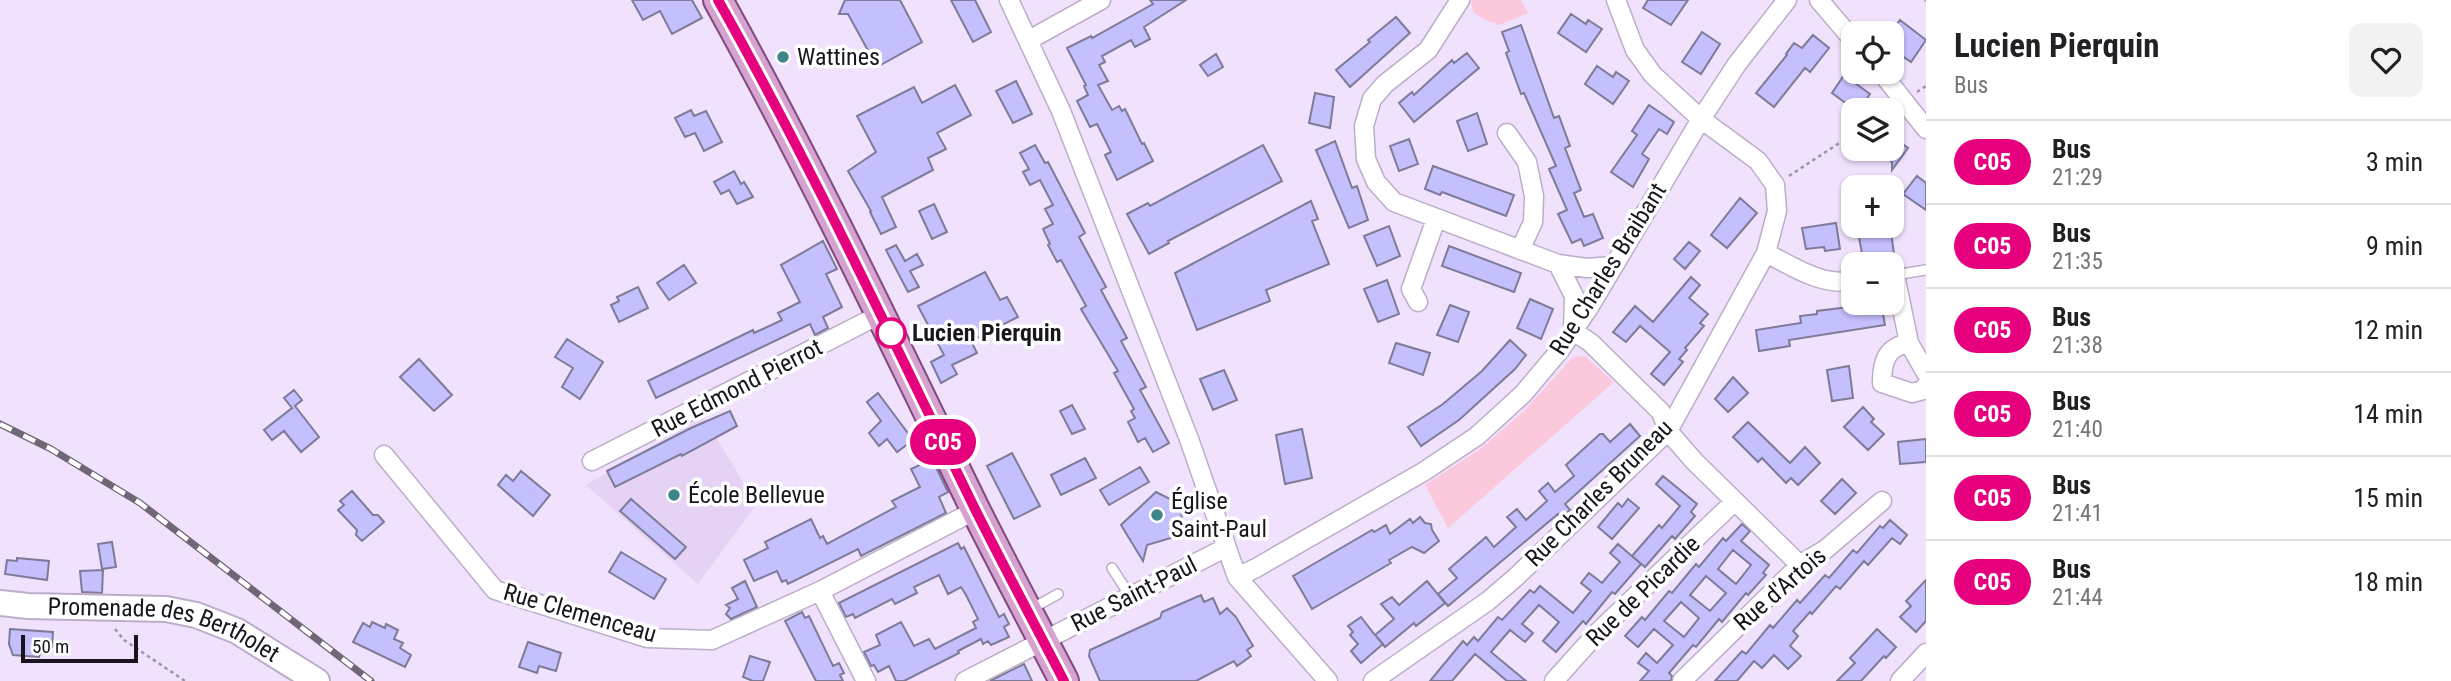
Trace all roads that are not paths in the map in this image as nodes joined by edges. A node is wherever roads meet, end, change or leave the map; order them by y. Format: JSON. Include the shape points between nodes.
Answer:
{"nodes":[{"id":1,"x":718,"y":0,"type":"edge"},
{"id":2,"x":1009,"y":0,"type":"edge"},
{"id":3,"x":1101,"y":0,"type":"edge"},
{"id":4,"x":1460,"y":0,"type":"edge"},
{"id":5,"x":1616,"y":0,"type":"edge"},
{"id":6,"x":1787,"y":0,"type":"edge"},
{"id":7,"x":1819,"y":0,"type":"edge"},
{"id":8,"x":1841,"y":26,"type":"edge"},
{"id":9,"x":1029,"y":40,"type":"junction"},
{"id":10,"x":1890,"y":84,"type":"edge"},
{"id":11,"x":1701,"y":119,"type":"junction"},
{"id":12,"x":1926,"y":130,"type":"edge"},
{"id":13,"x":1507,"y":134,"type":"dead end"},
{"id":14,"x":1436,"y":219,"type":"junction"},
{"id":15,"x":1520,"y":250,"type":"junction"},
{"id":16,"x":1766,"y":253,"type":"junction"},
{"id":17,"x":1559,"y":264,"type":"junction"},
{"id":18,"x":1613,"y":265,"type":"junction"},
{"id":19,"x":1926,"y":270,"type":"edge"},
{"id":20,"x":1904,"y":274,"type":"edge"},
{"id":21,"x":1841,"y":283,"type":"edge"},
{"id":22,"x":1419,"y":302,"type":"dead end"},
{"id":23,"x":881,"y":314,"type":"junction"},
{"id":24,"x":1902,"y":315,"type":"edge"},
{"id":25,"x":1573,"y":331,"type":"junction"},
{"id":26,"x":1909,"y":343,"type":"junction"},
{"id":27,"x":1926,"y":373,"type":"edge"},
{"id":28,"x":1926,"y":386,"type":"edge"},
{"id":29,"x":1668,"y":431,"type":"junction"},
{"id":30,"x":384,"y":455,"type":"dead end"},
{"id":31,"x":592,"y":461,"type":"dead end"},
{"id":32,"x":1882,"y":501,"type":"dead end"},
{"id":33,"x":1734,"y":502,"type":"junction"},
{"id":34,"x":976,"y":510,"type":"junction"},
{"id":35,"x":1225,"y":548,"type":"junction"},
{"id":36,"x":1800,"y":565,"type":"junction"},
{"id":37,"x":1112,"y":568,"type":"dead end"},
{"id":38,"x":1237,"y":577,"type":"junction"},
{"id":39,"x":820,"y":591,"type":"junction"},
{"id":40,"x":1058,"y":594,"type":"dead end"},
{"id":41,"x":1130,"y":596,"type":"junction"},
{"id":42,"x":0,"y":603,"type":"edge"},
{"id":43,"x":1028,"y":610,"type":"junction"},
{"id":44,"x":1043,"y":641,"type":"junction"},
{"id":45,"x":1926,"y":653,"type":"edge"},
{"id":46,"x":317,"y":681,"type":"edge"},
{"id":47,"x":866,"y":681,"type":"edge"},
{"id":48,"x":965,"y":681,"type":"edge"},
{"id":49,"x":1064,"y":681,"type":"edge"},
{"id":50,"x":1328,"y":681,"type":"edge"},
{"id":51,"x":1373,"y":681,"type":"edge"},
{"id":52,"x":1554,"y":681,"type":"edge"},
{"id":53,"x":1682,"y":681,"type":"edge"},
{"id":54,"x":1900,"y":681,"type":"edge"}],
"edges":[{"from":1,"to":23,"type":"main road"},
{"from":2,"to":9,"type":"street"},
{"from":3,"to":9,"type":"street"},
{"from":4,"to":14,"type":"street","via":[[1428,50],[1372,99],[1364,126],[1366,159],[1376,182],[1394,202]]},
{"from":5,"to":11,"type":"street","via":[[1635,50],[1653,75]]},
{"from":6,"to":11,"type":"street","name":"Rue Charles Braibant"},
{"from":7,"to":8,"type":"street"},
{"from":9,"to":35,"type":"street","via":[[1189,439]]},
{"from":10,"to":12,"type":"street"},
{"from":11,"to":16,"type":"street","name":"Rue Charles Bruneau","via":[[1758,161],[1775,185],[1777,211]]},
{"from":11,"to":18,"type":"street","name":"Rue Charles Braibant"},
{"from":13,"to":15,"type":"street","via":[[1527,162],[1534,196],[1534,222]]},
{"from":14,"to":15,"type":"street"},
{"from":14,"to":22,"type":"street","via":[[1411,289]]},
{"from":15,"to":17,"type":"street"},
{"from":16,"to":21,"type":"street","via":[[1818,279]]},
{"from":16,"to":29,"type":"street","name":"Rue Charles Bruneau"},
{"from":17,"to":18,"type":"street"},
{"from":17,"to":25,"type":"street","via":[[1574,296]]},
{"from":18,"to":25,"type":"street","name":"Rue Charles Braibant"},
{"from":19,"to":20,"type":"lane"},
{"from":23,"to":31,"type":"street","name":"Rue Edmond Pierrot"},
{"from":23,"to":34,"type":"main road"},
{"from":24,"to":26,"type":"street"},
{"from":25,"to":29,"type":"street","via":[[1661,412]]},
{"from":25,"to":38,"type":"street","name":"Rue Charles Braibant","via":[[1523,394],[1477,436],[1423,472]]},
{"from":26,"to":27,"type":"street"},
{"from":26,"to":28,"type":"street","via":[[1887,354],[1882,383],[1912,393]]},
{"from":29,"to":33,"type":"street"},
{"from":29,"to":51,"type":"street","name":"Rue Charles Bruneau","via":[[1507,585]]},
{"from":30,"to":39,"type":"street","name":"Rue Clemenceau","via":[[495,590],[648,638],[712,640]]},
{"from":32,"to":36,"type":"street","name":"Rue d'Artois"},
{"from":33,"to":36,"type":"street"},
{"from":33,"to":52,"type":"street","name":"Rue de Picardie","via":[[1599,631]]},
{"from":34,"to":39,"type":"street","name":"Rue Clemenceau"},
{"from":34,"to":43,"type":"main road"},
{"from":35,"to":38,"type":"street"},
{"from":35,"to":41,"type":"street","name":"Rue Saint-Paul"},
{"from":36,"to":53,"type":"street","name":"Rue d'Artois"},
{"from":37,"to":41,"type":"lane"},
{"from":38,"to":50,"type":"street"},
{"from":39,"to":47,"type":"street"},
{"from":40,"to":43,"type":"lane"},
{"from":41,"to":44,"type":"street","name":"Rue Saint-Paul"},
{"from":42,"to":46,"type":"street","name":"Promenade des Bertholet","via":[[166,609],[208,619],[243,634]]},
{"from":43,"to":44,"type":"main road"},
{"from":44,"to":48,"type":"street","name":"Rue Saint-Paul"},
{"from":44,"to":49,"type":"main road"},
{"from":45,"to":54,"type":"street"}]}
